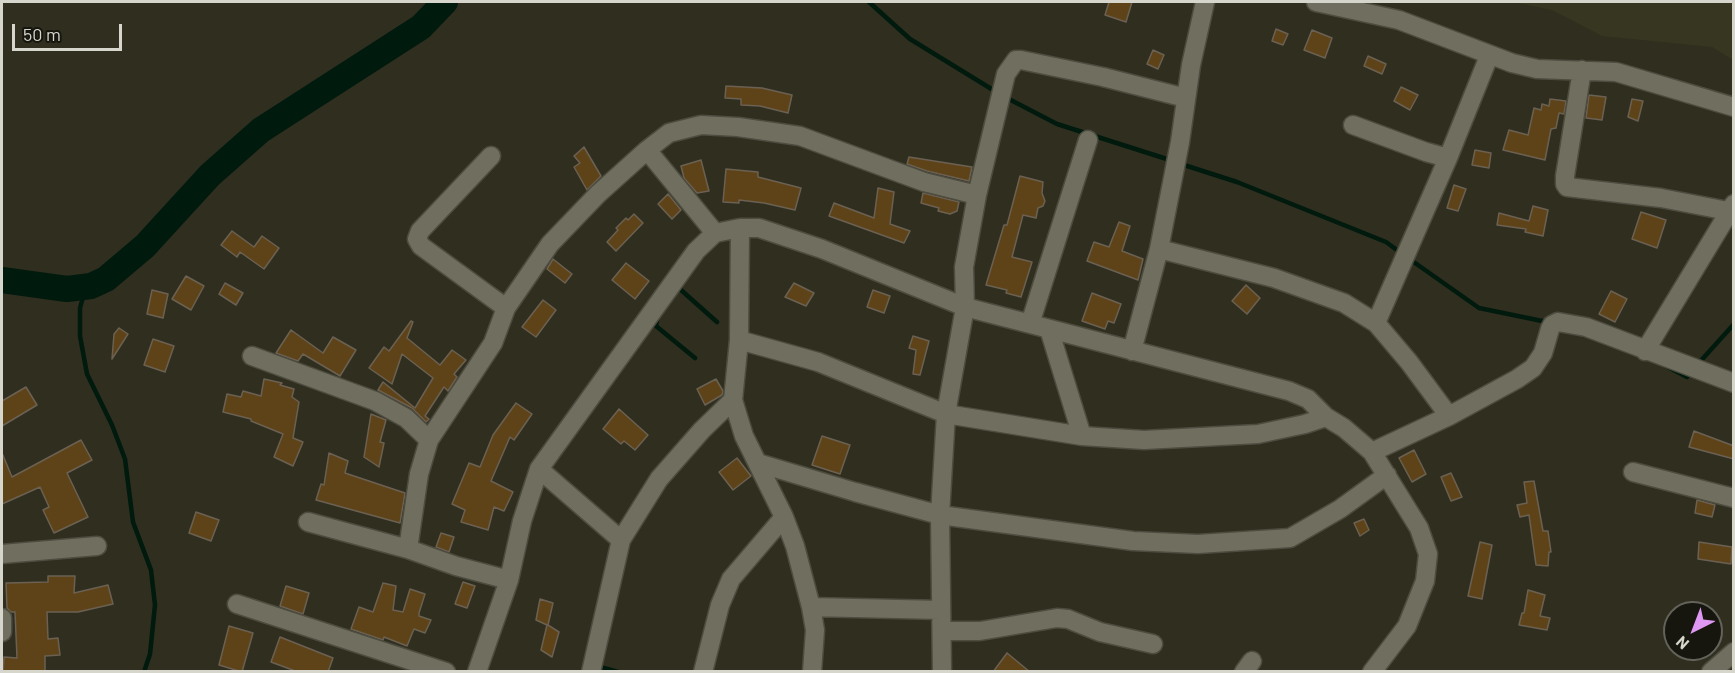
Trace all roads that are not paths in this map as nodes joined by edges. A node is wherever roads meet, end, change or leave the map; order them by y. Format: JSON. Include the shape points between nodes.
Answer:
{"nodes":[{"id":1,"x":1205,"y":2,"type":"edge"},
{"id":2,"x":1316,"y":2,"type":"edge"},
{"id":3,"x":1489,"y":56,"type":"junction"},
{"id":4,"x":1582,"y":70,"type":"junction"},
{"id":5,"x":1186,"y":98,"type":"junction"},
{"id":6,"x":1734,"y":107,"type":"edge"},
{"id":7,"x":1353,"y":125,"type":"dead end"},
{"id":8,"x":1088,"y":140,"type":"dead end"},
{"id":9,"x":647,"y":150,"type":"junction"},
{"id":10,"x":491,"y":156,"type":"dead end"},
{"id":11,"x":1448,"y":158,"type":"junction"},
{"id":12,"x":977,"y":195,"type":"junction"},
{"id":13,"x":1731,"y":208,"type":"edge"},
{"id":14,"x":740,"y":228,"type":"junction"},
{"id":15,"x":716,"y":233,"type":"junction"},
{"id":16,"x":1159,"y":249,"type":"junction"},
{"id":17,"x":965,"y":307,"type":"junction"},
{"id":18,"x":506,"y":308,"type":"junction"},
{"id":19,"x":1376,"y":323,"type":"junction"},
{"id":20,"x":1030,"y":324,"type":"junction"},
{"id":21,"x":1049,"y":329,"type":"junction"},
{"id":22,"x":739,"y":340,"type":"junction"},
{"id":23,"x":1132,"y":351,"type":"junction"},
{"id":24,"x":1645,"y":351,"type":"junction"},
{"id":25,"x":252,"y":356,"type":"dead end"},
{"id":26,"x":1734,"y":383,"type":"edge"},
{"id":27,"x":733,"y":400,"type":"junction"},
{"id":28,"x":946,"y":414,"type":"junction"},
{"id":29,"x":1449,"y":416,"type":"junction"},
{"id":30,"x":1326,"y":417,"type":"junction"},
{"id":31,"x":1082,"y":436,"type":"junction"},
{"id":32,"x":429,"y":440,"type":"junction"},
{"id":33,"x":1372,"y":452,"type":"junction"},
{"id":34,"x":758,"y":463,"type":"junction"},
{"id":35,"x":538,"y":469,"type":"junction"},
{"id":36,"x":1633,"y":472,"type":"dead end"},
{"id":37,"x":1387,"y":475,"type":"junction"},
{"id":38,"x":1734,"y":498,"type":"edge"},
{"id":39,"x":940,"y":515,"type":"junction"},
{"id":40,"x":784,"y":518,"type":"junction"},
{"id":41,"x":308,"y":522,"type":"dead end"},
{"id":42,"x":621,"y":540,"type":"junction"},
{"id":43,"x":97,"y":546,"type":"dead end"},
{"id":44,"x":408,"y":549,"type":"junction"},
{"id":45,"x":2,"y":554,"type":"edge"},
{"id":46,"x":509,"y":580,"type":"junction"},
{"id":47,"x":237,"y":604,"type":"dead end"},
{"id":48,"x":811,"y":607,"type":"junction"},
{"id":49,"x":941,"y":610,"type":"junction"},
{"id":50,"x":2,"y":618,"type":"edge"},
{"id":51,"x":942,"y":631,"type":"junction"},
{"id":52,"x":2,"y":632,"type":"edge"},
{"id":53,"x":1153,"y":644,"type":"dead end"},
{"id":54,"x":1734,"y":652,"type":"edge"},
{"id":55,"x":446,"y":672,"type":"edge"},
{"id":56,"x":477,"y":672,"type":"edge"},
{"id":57,"x":591,"y":672,"type":"edge"},
{"id":58,"x":703,"y":672,"type":"edge"},
{"id":59,"x":812,"y":672,"type":"edge"},
{"id":60,"x":942,"y":672,"type":"edge"},
{"id":61,"x":1372,"y":672,"type":"edge"},
{"id":62,"x":1711,"y":672,"type":"edge"}],
"edges":[{"from":1,"to":5,"type":"street"},
{"from":2,"to":3,"type":"street","via":[[1399,20]]},
{"from":3,"to":4,"type":"street","via":[[1537,69]]},
{"from":3,"to":11,"type":"street"},
{"from":4,"to":6,"type":"street","via":[[1616,72]]},
{"from":4,"to":13,"type":"street","via":[[1565,176],[1567,187]]},
{"from":5,"to":12,"type":"street","via":[[1103,76],[1016,60],[1006,74]]},
{"from":5,"to":16,"type":"street"},
{"from":7,"to":11,"type":"street"},
{"from":8,"to":20,"type":"street"},
{"from":9,"to":12,"type":"street","via":[[669,133],[701,125],[738,127],[800,136],[924,182]]},
{"from":9,"to":15,"type":"street"},
{"from":9,"to":18,"type":"street","via":[[550,244]]},
{"from":10,"to":18,"type":"street","via":[[420,231],[417,239],[421,246]]},
{"from":11,"to":19,"type":"street"},
{"from":12,"to":17,"type":"street","via":[[964,267]]},
{"from":13,"to":24,"type":"street"},
{"from":14,"to":15,"type":"street"},
{"from":14,"to":17,"type":"street","via":[[759,228],[822,249]]},
{"from":14,"to":22,"type":"street"},
{"from":15,"to":35,"type":"street","via":[[696,251]]},
{"from":16,"to":19,"type":"street","via":[[1274,278],[1344,303]]},
{"from":16,"to":23,"type":"street"},
{"from":17,"to":20,"type":"street"},
{"from":17,"to":28,"type":"street"},
{"from":18,"to":32,"type":"street","via":[[493,343]]},
{"from":19,"to":29,"type":"street"},
{"from":20,"to":21,"type":"street"},
{"from":21,"to":23,"type":"street"},
{"from":21,"to":31,"type":"street"},
{"from":22,"to":27,"type":"street"},
{"from":22,"to":28,"type":"street","via":[[818,363]]},
{"from":23,"to":30,"type":"street","via":[[1289,390],[1308,399]]},
{"from":24,"to":26,"type":"street"},
{"from":24,"to":29,"type":"street","via":[[1586,327],[1558,322],[1552,325],[1543,353],[1533,368]]},
{"from":25,"to":32,"type":"street","via":[[375,401],[406,418]]},
{"from":27,"to":34,"type":"street","via":[[744,436]]},
{"from":27,"to":42,"type":"street","via":[[659,479]]},
{"from":28,"to":31,"type":"street"},
{"from":28,"to":39,"type":"street"},
{"from":29,"to":33,"type":"street"},
{"from":30,"to":31,"type":"street","via":[[1258,434],[1144,440]]},
{"from":30,"to":33,"type":"street"},
{"from":32,"to":44,"type":"street","via":[[419,474]]},
{"from":33,"to":37,"type":"street"},
{"from":34,"to":39,"type":"street"},
{"from":34,"to":40,"type":"street"},
{"from":35,"to":42,"type":"street"},
{"from":35,"to":46,"type":"street"},
{"from":36,"to":38,"type":"street"},
{"from":37,"to":39,"type":"street","via":[[1290,538],[1198,544],[1133,541]]},
{"from":37,"to":61,"type":"street","via":[[1419,528],[1428,554],[1425,581],[1407,626]]},
{"from":39,"to":49,"type":"street"},
{"from":40,"to":48,"type":"street"},
{"from":40,"to":58,"type":"street","via":[[731,579],[720,605]]},
{"from":41,"to":44,"type":"street"},
{"from":42,"to":57,"type":"street"},
{"from":43,"to":45,"type":"street"},
{"from":44,"to":46,"type":"street"},
{"from":46,"to":56,"type":"street"},
{"from":47,"to":55,"type":"street"},
{"from":48,"to":49,"type":"street"},
{"from":48,"to":59,"type":"street","via":[[815,630]]},
{"from":49,"to":51,"type":"street"},
{"from":50,"to":52,"type":"street"},
{"from":51,"to":53,"type":"street","via":[[980,631],[1057,618]]},
{"from":51,"to":60,"type":"street"},
{"from":54,"to":62,"type":"street"}]}
